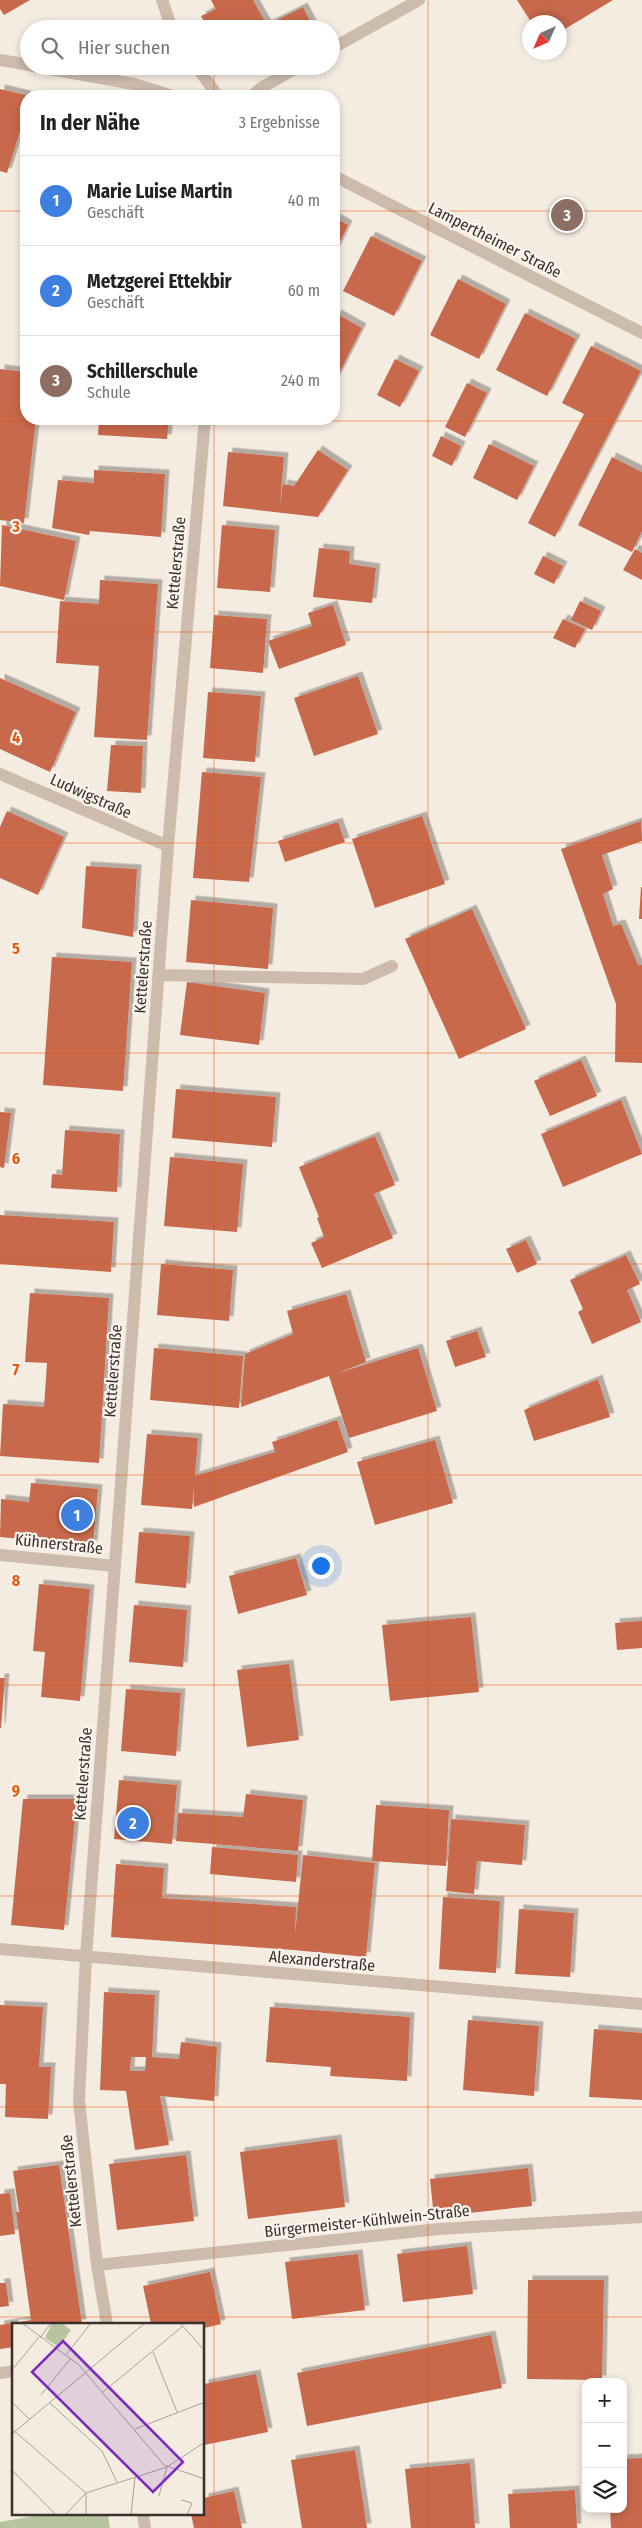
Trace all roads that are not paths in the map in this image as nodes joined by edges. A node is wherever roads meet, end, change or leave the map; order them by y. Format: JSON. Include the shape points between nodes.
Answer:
{"nodes":[{"id":1,"x":162,"y":0,"type":"edge"},
{"id":2,"x":419,"y":0,"type":"edge"},
{"id":3,"x":169,"y":20,"type":"edge"},
{"id":4,"x":340,"y":44,"type":"edge"},
{"id":5,"x":0,"y":60,"type":"edge"},
{"id":6,"x":20,"y":64,"type":"edge"},
{"id":7,"x":84,"y":75,"type":"edge"},
{"id":8,"x":203,"y":75,"type":"edge"},
{"id":9,"x":284,"y":75,"type":"edge"},
{"id":10,"x":154,"y":90,"type":"edge"},
{"id":11,"x":214,"y":90,"type":"edge"},
{"id":12,"x":259,"y":90,"type":"edge"},
{"id":13,"x":340,"y":179,"type":"edge"},
{"id":14,"x":642,"y":333,"type":"edge"},
{"id":15,"x":204,"y":425,"type":"edge"},
{"id":16,"x":0,"y":774,"type":"edge"},
{"id":17,"x":168,"y":846,"type":"junction"},
{"id":18,"x":392,"y":966,"type":"dead end"},
{"id":19,"x":159,"y":975,"type":"junction"},
{"id":20,"x":0,"y":1555,"type":"edge"},
{"id":21,"x":115,"y":1566,"type":"junction"},
{"id":22,"x":0,"y":1949,"type":"edge"},
{"id":23,"x":86,"y":1957,"type":"junction"},
{"id":24,"x":642,"y":2004,"type":"edge"},
{"id":25,"x":642,"y":2217,"type":"edge"},
{"id":26,"x":97,"y":2265,"type":"junction"},
{"id":27,"x":107,"y":2323,"type":"edge"}],
"edges":[{"from":1,"to":3,"type":"street"},
{"from":2,"to":4,"type":"street"},
{"from":5,"to":6,"type":"street"},
{"from":7,"to":10,"type":"street"},
{"from":8,"to":11,"type":"street"},
{"from":9,"to":12,"type":"street"},
{"from":13,"to":14,"type":"street","name":"Lampertheimer Straße"},
{"from":15,"to":17,"type":"street","name":"Kettelerstraße"},
{"from":16,"to":17,"type":"street","name":"Ludwigstraße"},
{"from":17,"to":19,"type":"street","name":"Kettelerstraße"},
{"from":18,"to":19,"type":"street","via":[[363,980]]},
{"from":19,"to":21,"type":"street","name":"Kettelerstraße"},
{"from":20,"to":21,"type":"street","name":"Kühnerstraße"},
{"from":21,"to":23,"type":"street","name":"Kettelerstraße"},
{"from":22,"to":23,"type":"street","name":"Alexanderstraße"},
{"from":23,"to":24,"type":"street","name":"Alexanderstraße"},
{"from":23,"to":26,"type":"street","name":"Kettelerstraße","via":[[79,2101]]},
{"from":25,"to":26,"type":"street","name":"Bürgermeister-Kühlwein-Straße","via":[[439,2228]]},
{"from":26,"to":27,"type":"street","name":"Kettelerstraße"}]}
